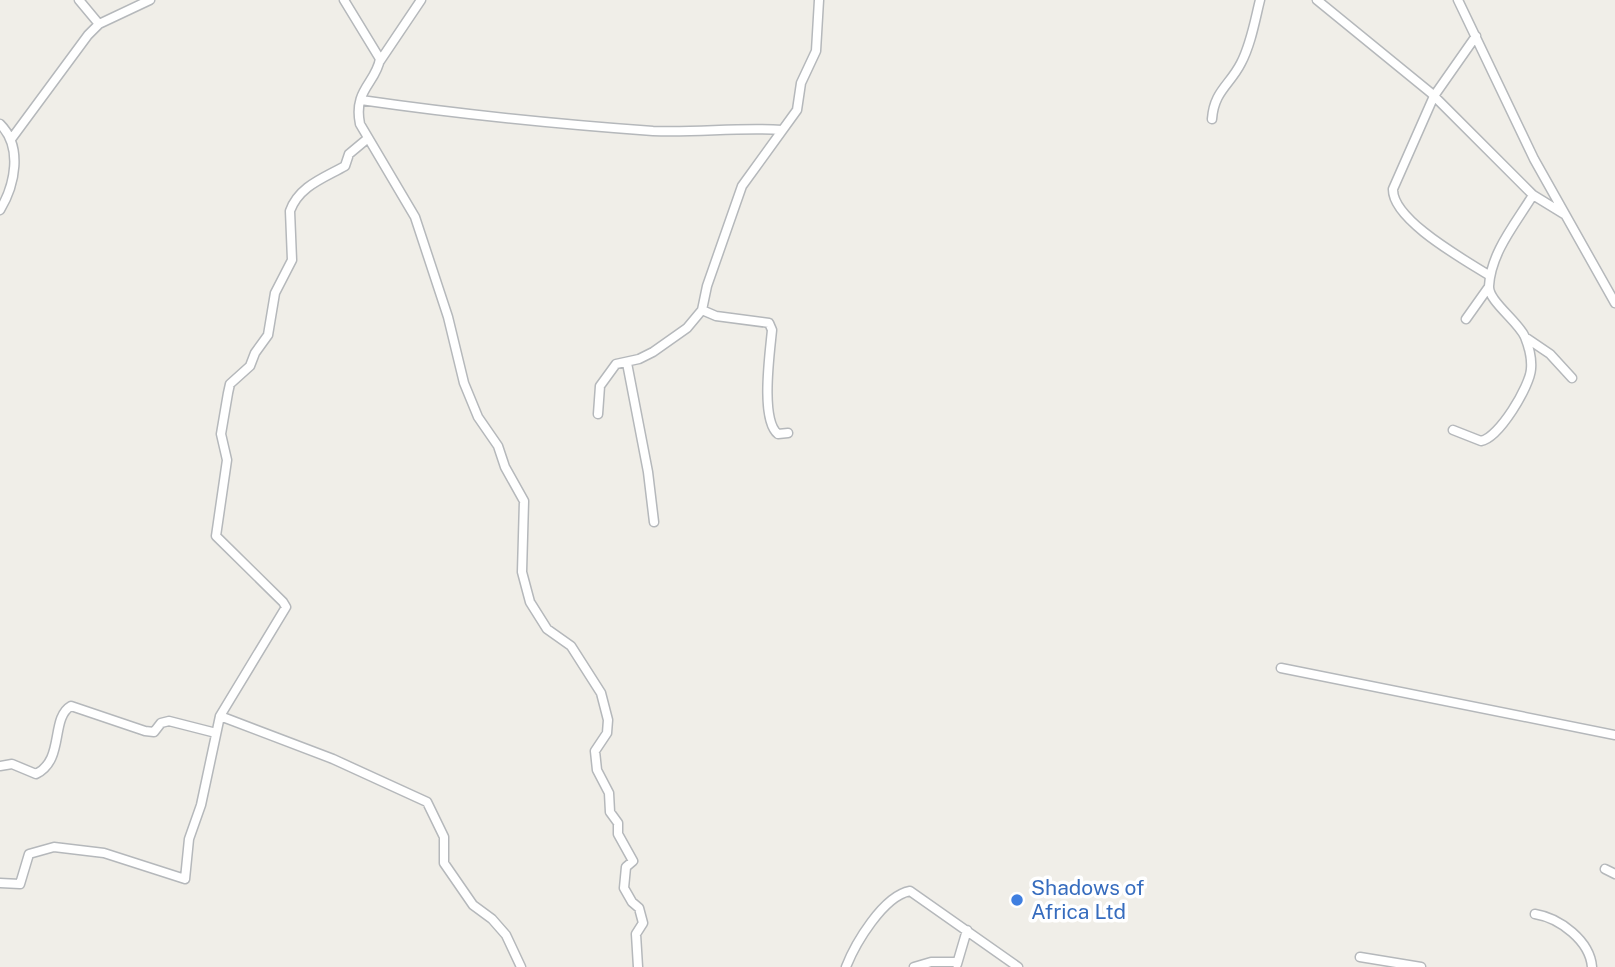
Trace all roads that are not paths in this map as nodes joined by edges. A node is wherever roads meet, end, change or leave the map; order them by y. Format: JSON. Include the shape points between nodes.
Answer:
{"nodes":[{"id":1,"x":79,"y":0,"type":"edge"},
{"id":2,"x":150,"y":0,"type":"edge"},
{"id":3,"x":344,"y":0,"type":"edge"},
{"id":4,"x":421,"y":0,"type":"edge"},
{"id":5,"x":819,"y":0,"type":"edge"},
{"id":6,"x":1260,"y":0,"type":"edge"},
{"id":7,"x":1317,"y":0,"type":"edge"},
{"id":8,"x":1458,"y":0,"type":"edge"},
{"id":9,"x":99,"y":24,"type":"junction"},
{"id":10,"x":1476,"y":36,"type":"junction"},
{"id":11,"x":380,"y":61,"type":"junction"},
{"id":12,"x":1434,"y":96,"type":"junction"},
{"id":13,"x":361,"y":100,"type":"junction"},
{"id":14,"x":1212,"y":119,"type":"dead end"},
{"id":15,"x":0,"y":124,"type":"edge"},
{"id":16,"x":782,"y":130,"type":"junction"},
{"id":17,"x":12,"y":138,"type":"junction"},
{"id":18,"x":367,"y":139,"type":"junction"},
{"id":19,"x":1533,"y":195,"type":"junction"},
{"id":20,"x":0,"y":210,"type":"edge"},
{"id":21,"x":1567,"y":216,"type":"junction"},
{"id":22,"x":1490,"y":276,"type":"junction"},
{"id":23,"x":1488,"y":288,"type":"junction"},
{"id":24,"x":1615,"y":303,"type":"edge"},
{"id":25,"x":702,"y":310,"type":"junction"},
{"id":26,"x":1466,"y":319,"type":"dead end"},
{"id":27,"x":1525,"y":337,"type":"junction"},
{"id":28,"x":627,"y":363,"type":"junction"},
{"id":29,"x":1572,"y":377,"type":"dead end"},
{"id":30,"x":598,"y":414,"type":"dead end"},
{"id":31,"x":1452,"y":430,"type":"dead end"},
{"id":32,"x":788,"y":433,"type":"dead end"},
{"id":33,"x":654,"y":523,"type":"dead end"},
{"id":34,"x":1281,"y":667,"type":"dead end"},
{"id":35,"x":220,"y":716,"type":"junction"},
{"id":36,"x":216,"y":733,"type":"junction"},
{"id":37,"x":1615,"y":735,"type":"edge"},
{"id":38,"x":0,"y":766,"type":"edge"},
{"id":39,"x":1605,"y":869,"type":"dead end"},
{"id":40,"x":1615,"y":874,"type":"edge"},
{"id":41,"x":0,"y":883,"type":"edge"},
{"id":42,"x":1535,"y":914,"type":"dead end"},
{"id":43,"x":967,"y":930,"type":"junction"},
{"id":44,"x":1360,"y":957,"type":"dead end"},
{"id":45,"x":956,"y":965,"type":"edge"},
{"id":46,"x":521,"y":967,"type":"edge"},
{"id":47,"x":638,"y":967,"type":"edge"},
{"id":48,"x":846,"y":967,"type":"edge"},
{"id":49,"x":915,"y":967,"type":"edge"},
{"id":50,"x":1018,"y":967,"type":"edge"},
{"id":51,"x":1421,"y":967,"type":"edge"},
{"id":52,"x":1591,"y":967,"type":"edge"}],
"edges":[{"from":1,"to":9,"type":"street"},
{"from":2,"to":9,"type":"street"},
{"from":3,"to":11,"type":"street"},
{"from":4,"to":11,"type":"street"},
{"from":5,"to":16,"type":"street","via":[[814,61],[801,83],[797,110]]},
{"from":6,"to":14,"type":"street","via":[[1241,63],[1213,104]]},
{"from":7,"to":12,"type":"street"},
{"from":8,"to":10,"type":"street"},
{"from":9,"to":17,"type":"street","via":[[74,49]]},
{"from":10,"to":12,"type":"street"},
{"from":10,"to":21,"type":"street","via":[[1534,159]]},
{"from":11,"to":13,"type":"street"},
{"from":12,"to":19,"type":"street"},
{"from":12,"to":22,"type":"street","via":[[1393,197],[1416,225]]},
{"from":13,"to":16,"type":"street","via":[[552,124],[656,131]]},
{"from":13,"to":18,"type":"street","via":[[359,115]]},
{"from":15,"to":17,"type":"street"},
{"from":16,"to":25,"type":"street","via":[[742,186]]},
{"from":17,"to":20,"type":"street","via":[[11,188]]},
{"from":18,"to":35,"type":"street","via":[[349,154],[345,166],[304,189],[292,204],[292,260],[275,293],[268,335],[250,366],[230,384],[221,434],[227,460],[216,536],[286,607]]},
{"from":18,"to":47,"type":"street","via":[[415,217],[464,383],[524,500],[522,572],[530,602],[547,629],[570,646],[601,693],[607,733],[595,758],[618,834],[633,861],[626,867],[624,887],[643,923],[636,934]]},
{"from":19,"to":21,"type":"street"},
{"from":19,"to":22,"type":"street","via":[[1495,257]]},
{"from":21,"to":24,"type":"street"},
{"from":22,"to":23,"type":"street"},
{"from":23,"to":26,"type":"street"},
{"from":23,"to":27,"type":"street"},
{"from":25,"to":28,"type":"street","via":[[673,339]]},
{"from":25,"to":32,"type":"street","via":[[769,323],[768,405],[775,433]]},
{"from":27,"to":29,"type":"street"},
{"from":27,"to":31,"type":"street","via":[[1530,375],[1497,432],[1481,441]]},
{"from":28,"to":30,"type":"street","via":[[615,364],[600,386]]},
{"from":28,"to":33,"type":"street"},
{"from":34,"to":37,"type":"street"},
{"from":35,"to":36,"type":"street"},
{"from":35,"to":46,"type":"street","via":[[333,759],[427,802],[443,837],[444,863],[473,905],[506,935]]},
{"from":36,"to":38,"type":"street","via":[[169,721],[154,732],[145,732],[71,706],[64,712],[52,758],[42,771],[36,774],[12,764]]},
{"from":36,"to":41,"type":"street","via":[[189,839],[185,879],[104,853],[54,847],[29,854],[20,884]]},
{"from":39,"to":40,"type":"street"},
{"from":42,"to":52,"type":"street","via":[[1583,942]]},
{"from":43,"to":45,"type":"street"},
{"from":43,"to":48,"type":"street","via":[[913,892],[905,892],[872,922]]},
{"from":43,"to":50,"type":"street"},
{"from":44,"to":51,"type":"street"},
{"from":45,"to":49,"type":"street","via":[[931,962]]}]}
